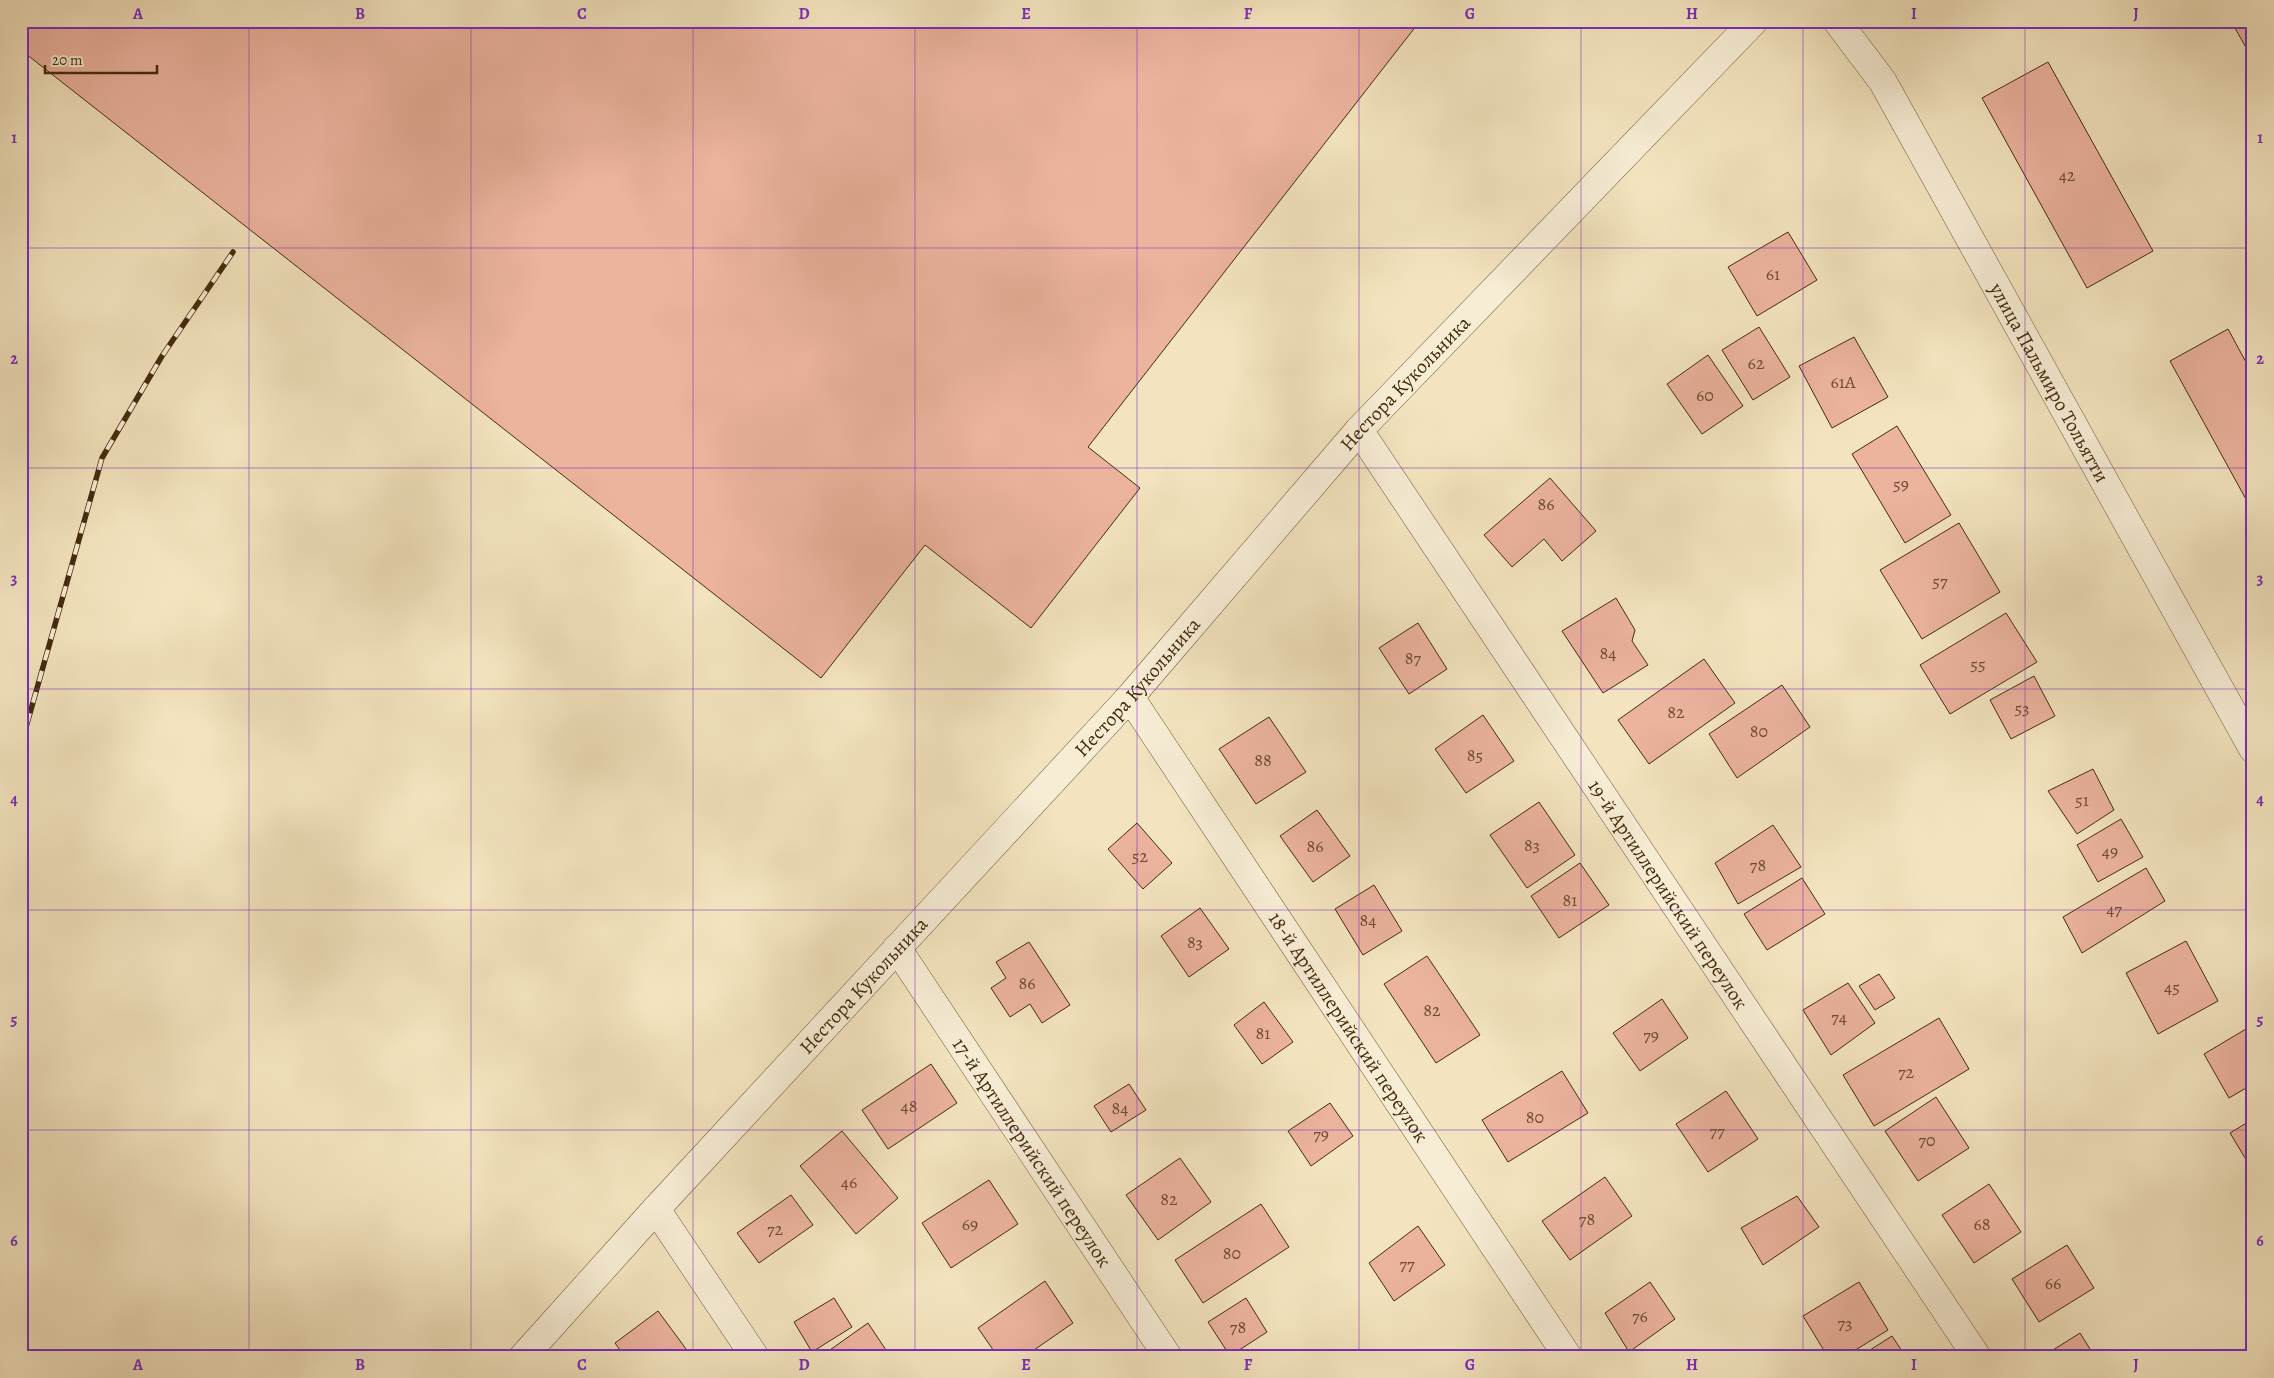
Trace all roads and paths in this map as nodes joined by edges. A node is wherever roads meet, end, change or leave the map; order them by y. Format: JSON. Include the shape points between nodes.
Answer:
{"nodes":[{"id":1,"x":1754,"y":21,"type":"edge"},
{"id":2,"x":1837,"y":21,"type":"edge"},
{"id":3,"x":1359,"y":430,"type":"junction"},
{"id":4,"x":1130,"y":697,"type":"junction"},
{"id":5,"x":2253,"y":749,"type":"edge"},
{"id":6,"x":897,"y":948,"type":"junction"},
{"id":7,"x":656,"y":1209,"type":"junction"},
{"id":8,"x":523,"y":1357,"type":"edge"},
{"id":9,"x":755,"y":1357,"type":"edge"},
{"id":10,"x":1168,"y":1357,"type":"edge"},
{"id":11,"x":1568,"y":1357,"type":"edge"},
{"id":12,"x":1977,"y":1357,"type":"edge"}],
"edges":[{"from":1,"to":3,"type":"street","name":"Нестора Кукольника"},
{"from":2,"to":5,"type":"street","name":"улица Пальмиро Тольятти","via":[[1883,82]]},
{"from":3,"to":4,"type":"street","name":"Нестора Кукольника"},
{"from":3,"to":12,"type":"street","name":"19-й Артиллерийский переулок"},
{"from":4,"to":6,"type":"street","name":"Нестора Кукольника"},
{"from":4,"to":11,"type":"street","name":"18-й Артиллерийский переулок"},
{"from":6,"to":7,"type":"street","name":"Нестора Кукольника"},
{"from":6,"to":10,"type":"street","name":"17-й Артиллерийский переулок"},
{"from":7,"to":8,"type":"street","name":"Нестора Кукольника"},
{"from":7,"to":9,"type":"street"}]}
